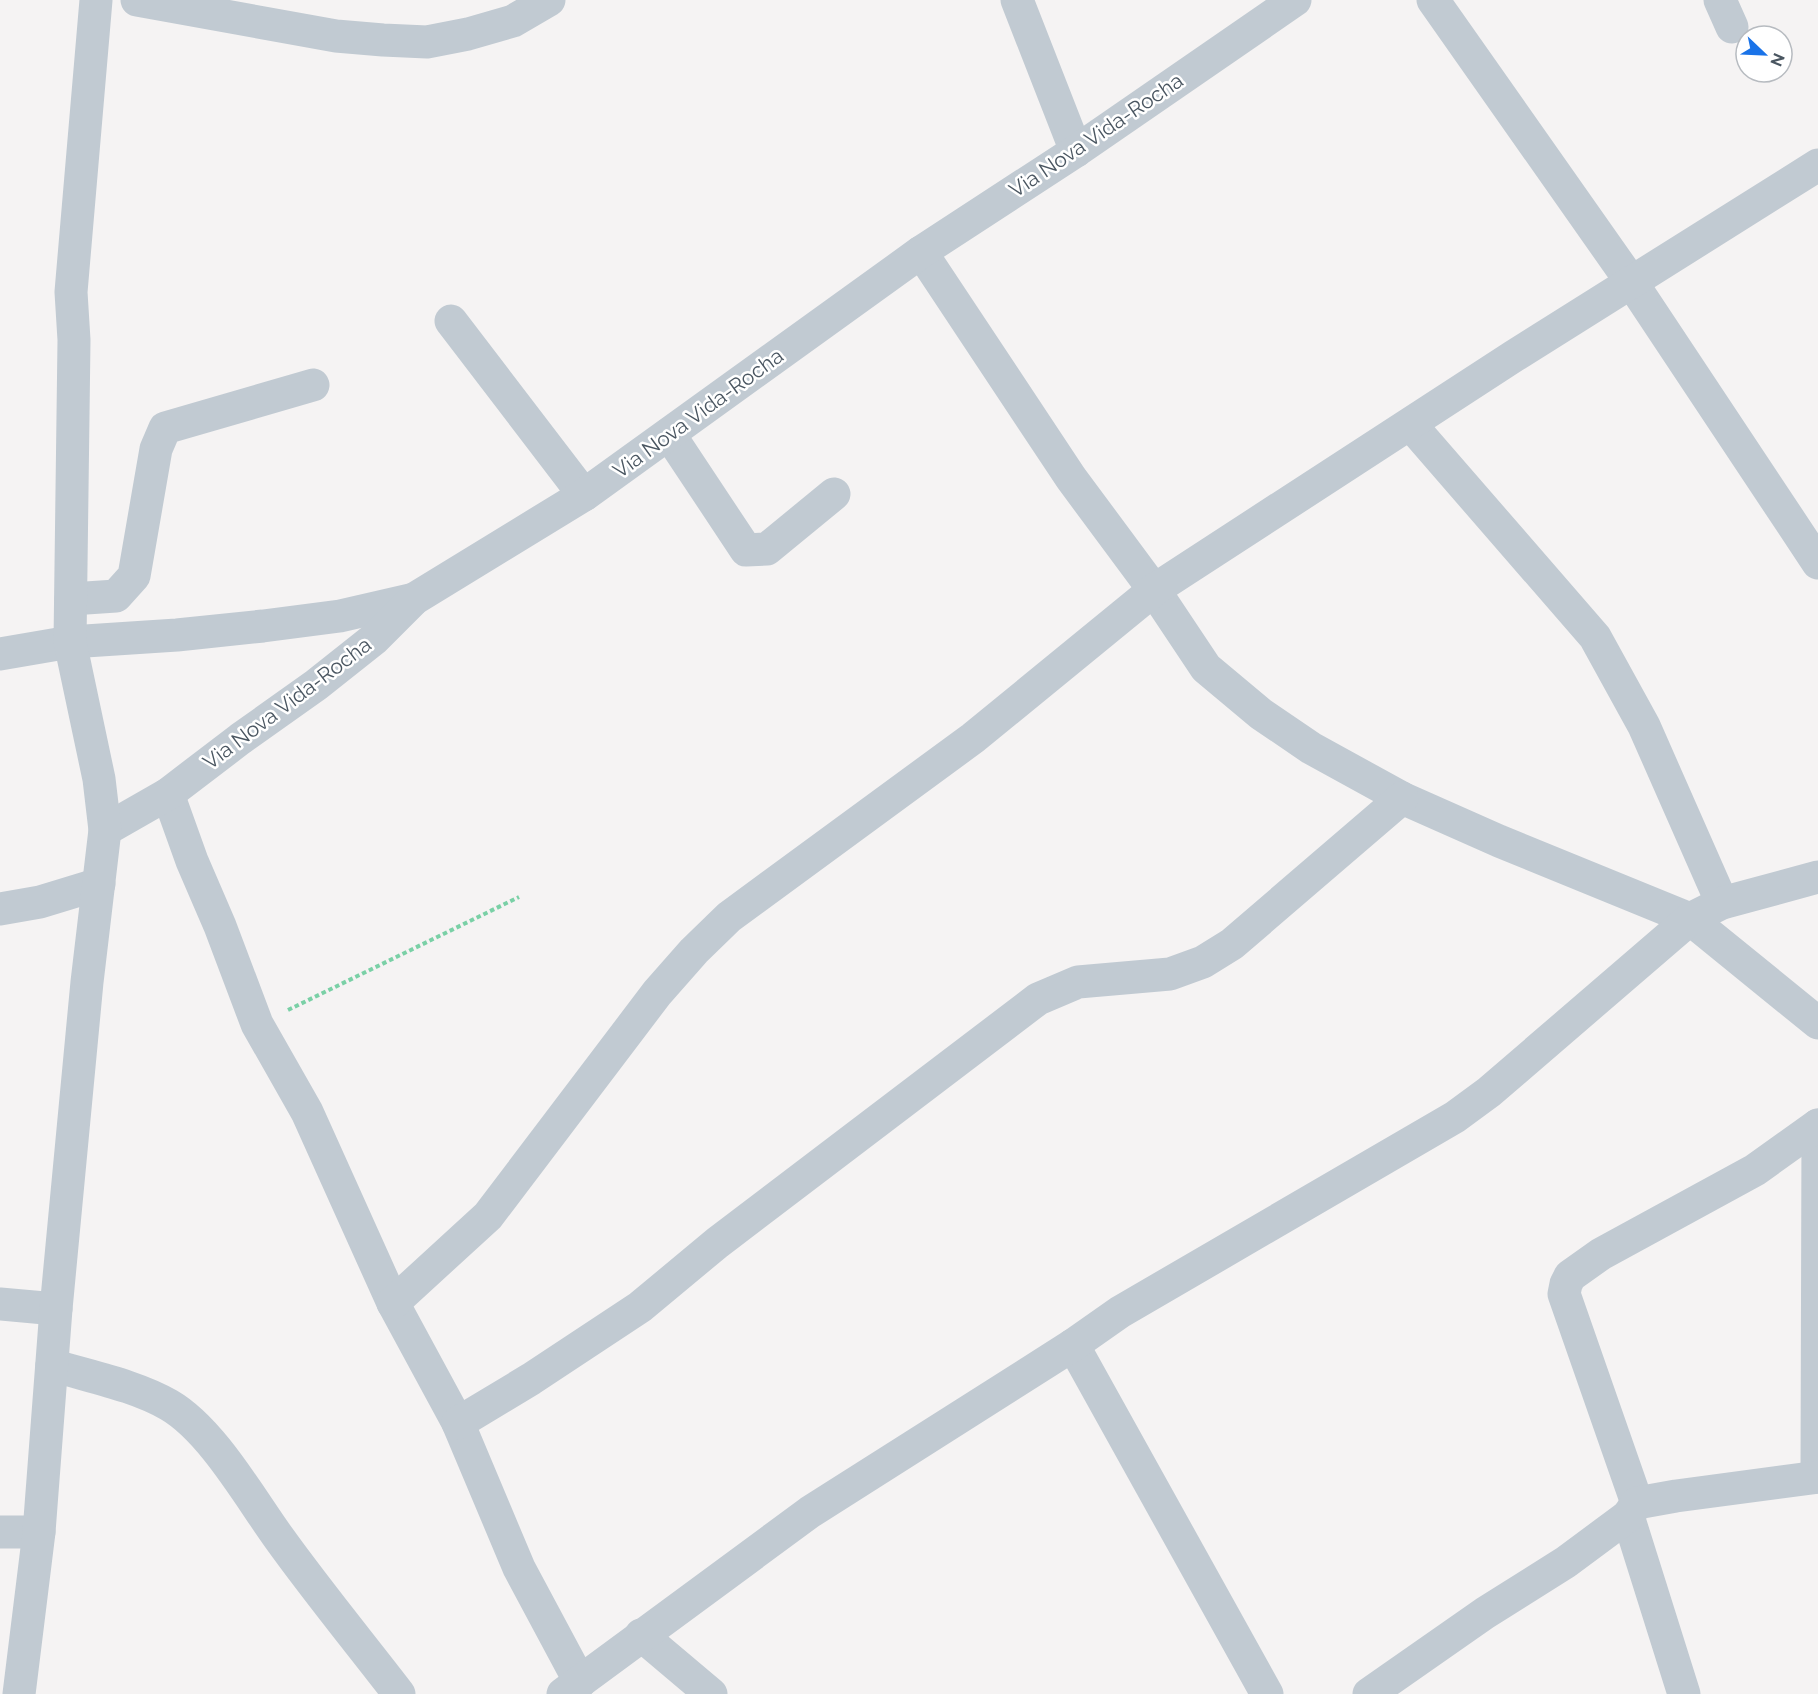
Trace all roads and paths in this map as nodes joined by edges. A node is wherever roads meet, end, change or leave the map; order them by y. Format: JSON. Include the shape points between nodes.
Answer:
{"nodes":[{"id":1,"x":96,"y":0,"type":"edge"},
{"id":2,"x":136,"y":0,"type":"edge"},
{"id":3,"x":549,"y":0,"type":"edge"},
{"id":4,"x":1017,"y":0,"type":"edge"},
{"id":5,"x":1295,"y":0,"type":"edge"},
{"id":6,"x":1433,"y":0,"type":"edge"},
{"id":7,"x":1255,"y":12,"type":"edge"},
{"id":8,"x":1076,"y":150,"type":"junction"},
{"id":9,"x":1818,"y":165,"type":"edge"},
{"id":10,"x":921,"y":252,"type":"junction"},
{"id":11,"x":1632,"y":283,"type":"junction"},
{"id":12,"x":451,"y":321,"type":"dead end"},
{"id":13,"x":314,"y":385,"type":"dead end"},
{"id":14,"x":1411,"y":425,"type":"junction"},
{"id":15,"x":669,"y":434,"type":"junction"},
{"id":16,"x":834,"y":494,"type":"dead end"},
{"id":17,"x":584,"y":495,"type":"junction"},
{"id":18,"x":1818,"y":563,"type":"edge"},
{"id":19,"x":1155,"y":590,"type":"junction"},
{"id":20,"x":70,"y":599,"type":"junction"},
{"id":21,"x":414,"y":599,"type":"junction"},
{"id":22,"x":70,"y":642,"type":"junction"},
{"id":23,"x":0,"y":654,"type":"edge"},
{"id":24,"x":168,"y":794,"type":"junction"},
{"id":25,"x":1402,"y":798,"type":"junction"},
{"id":26,"x":105,"y":830,"type":"junction"},
{"id":27,"x":1818,"y":877,"type":"edge"},
{"id":28,"x":99,"y":884,"type":"junction"},
{"id":29,"x":519,"y":897,"type":"dead end"},
{"id":30,"x":1722,"y":903,"type":"junction"},
{"id":31,"x":0,"y":909,"type":"edge"},
{"id":32,"x":1690,"y":919,"type":"junction"},
{"id":33,"x":1818,"y":1023,"type":"edge"},
{"id":34,"x":257,"y":1024,"type":"junction"},
{"id":35,"x":1818,"y":1125,"type":"edge"},
{"id":36,"x":0,"y":1304,"type":"edge"},
{"id":37,"x":393,"y":1304,"type":"junction"},
{"id":38,"x":56,"y":1309,"type":"junction"},
{"id":39,"x":1073,"y":1345,"type":"junction"},
{"id":40,"x":52,"y":1365,"type":"junction"},
{"id":41,"x":458,"y":1423,"type":"junction"},
{"id":42,"x":1818,"y":1477,"type":"edge"},
{"id":43,"x":1632,"y":1509,"type":"junction"},
{"id":44,"x":0,"y":1532,"type":"edge"},
{"id":45,"x":39,"y":1532,"type":"junction"},
{"id":46,"x":641,"y":1635,"type":"junction"},
{"id":47,"x":571,"y":1688,"type":"edge"},
{"id":48,"x":19,"y":1694,"type":"edge"},
{"id":49,"x":399,"y":1694,"type":"edge"},
{"id":50,"x":711,"y":1694,"type":"edge"},
{"id":51,"x":1267,"y":1694,"type":"edge"},
{"id":52,"x":1369,"y":1694,"type":"edge"},
{"id":53,"x":1684,"y":1694,"type":"edge"}],
"edges":[{"from":1,"to":20,"type":"street","via":[[71,292],[74,340]]},
{"from":2,"to":3,"type":"street","via":[[336,36],[427,42],[513,21]]},
{"from":4,"to":8,"type":"street"},
{"from":5,"to":7,"type":"street","name":"Via Nova Vida-Rocha"},
{"from":6,"to":11,"type":"street"},
{"from":7,"to":8,"type":"street","name":"Via Nova Vida-Rocha"},
{"from":8,"to":10,"type":"street","name":"Via Nova Vida-Rocha"},
{"from":9,"to":11,"type":"street"},
{"from":10,"to":15,"type":"street","name":"Via Nova Vida-Rocha"},
{"from":10,"to":19,"type":"street","via":[[1071,478]]},
{"from":11,"to":14,"type":"street"},
{"from":11,"to":18,"type":"street"},
{"from":12,"to":17,"type":"street"},
{"from":13,"to":20,"type":"street","via":[[165,428],[156,449],[134,576],[116,596]]},
{"from":14,"to":19,"type":"street"},
{"from":14,"to":30,"type":"street","via":[[1595,637],[1644,726]]},
{"from":15,"to":16,"type":"street","via":[[746,550],[767,549]]},
{"from":15,"to":17,"type":"street","name":"Via Nova Vida-Rocha"},
{"from":17,"to":21,"type":"street","name":"Via Nova Vida-Rocha"},
{"from":19,"to":25,"type":"street","via":[[1206,668],[1253,708],[1311,748]]},
{"from":19,"to":37,"type":"street","via":[[973,738],[729,917],[657,993],[488,1216]]},
{"from":20,"to":22,"type":"street"},
{"from":21,"to":22,"type":"street","via":[[340,616],[263,626]]},
{"from":21,"to":24,"type":"street","name":"Via Nova Vida-Rocha","via":[[374,639],[316,686]]},
{"from":22,"to":23,"type":"street"},
{"from":22,"to":26,"type":"street","via":[[99,779]]},
{"from":24,"to":26,"type":"street","name":"Via Nova Vida-Rocha"},
{"from":24,"to":34,"type":"street"},
{"from":25,"to":32,"type":"street","via":[[1498,842]]},
{"from":25,"to":41,"type":"street","via":[[1232,944],[1203,962],[1170,974],[1078,982],[1038,999],[640,1307]]},
{"from":26,"to":28,"type":"street"},
{"from":27,"to":30,"type":"street"},
{"from":28,"to":31,"type":"street","via":[[40,902]]},
{"from":28,"to":38,"type":"street"},
{"from":29,"to":34,"type":"path"},
{"from":30,"to":32,"type":"street"},
{"from":32,"to":33,"type":"street"},
{"from":32,"to":39,"type":"street","via":[[1455,1117],[1120,1312]]},
{"from":34,"to":37,"type":"street","via":[[307,1112]]},
{"from":35,"to":42,"type":"street"},
{"from":35,"to":43,"type":"street","via":[[1755,1170],[1601,1254],[1570,1276],[1566,1284],[1564,1294]]},
{"from":36,"to":38,"type":"street"},
{"from":37,"to":41,"type":"street"},
{"from":38,"to":40,"type":"street"},
{"from":39,"to":46,"type":"street","via":[[810,1512]]},
{"from":39,"to":51,"type":"street"},
{"from":40,"to":45,"type":"street"},
{"from":40,"to":49,"type":"street","via":[[143,1392],[192,1421]]},
{"from":41,"to":47,"type":"street"},
{"from":42,"to":43,"type":"street","via":[[1676,1496]]},
{"from":43,"to":52,"type":"street","via":[[1566,1562]]},
{"from":43,"to":53,"type":"street"},
{"from":44,"to":45,"type":"street"},
{"from":45,"to":48,"type":"street"},
{"from":46,"to":47,"type":"street"},
{"from":46,"to":50,"type":"street"}]}
